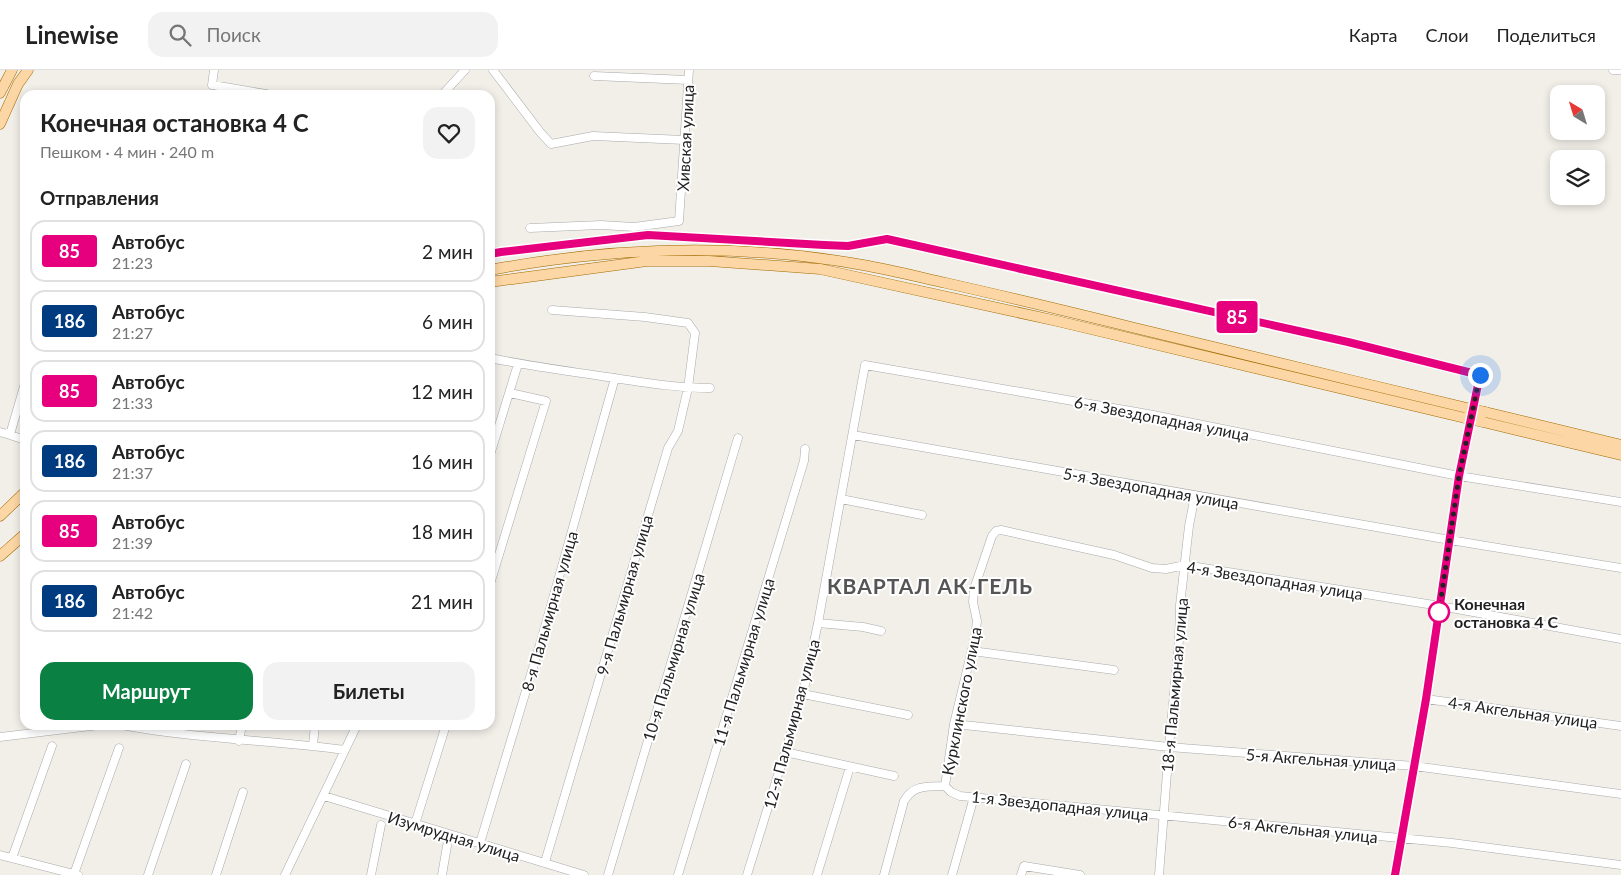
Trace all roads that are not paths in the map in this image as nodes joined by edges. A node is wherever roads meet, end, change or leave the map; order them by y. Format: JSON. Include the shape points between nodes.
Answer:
{"nodes":[{"id":1,"x":12,"y":70,"type":"edge"},
{"id":2,"x":28,"y":70,"type":"edge"},
{"id":3,"x":214,"y":70,"type":"edge"},
{"id":4,"x":465,"y":70,"type":"edge"},
{"id":5,"x":493,"y":70,"type":"edge"},
{"id":6,"x":689,"y":70,"type":"edge"},
{"id":7,"x":1613,"y":70,"type":"edge"},
{"id":8,"x":1621,"y":70,"type":"edge"},
{"id":9,"x":594,"y":76,"type":"dead end"},
{"id":10,"x":688,"y":80,"type":"junction"},
{"id":11,"x":222,"y":90,"type":"edge"},
{"id":12,"x":447,"y":90,"type":"edge"},
{"id":13,"x":0,"y":93,"type":"edge"},
{"id":14,"x":0,"y":124,"type":"edge"},
{"id":15,"x":684,"y":140,"type":"junction"},
{"id":16,"x":530,"y":228,"type":"dead end"},
{"id":17,"x":495,"y":253,"type":"edge"},
{"id":18,"x":495,"y":269,"type":"edge"},
{"id":19,"x":495,"y":281,"type":"edge"},
{"id":20,"x":552,"y":310,"type":"dead end"},
{"id":21,"x":495,"y":359,"type":"edge"},
{"id":22,"x":518,"y":364,"type":"junction"},
{"id":23,"x":865,"y":365,"type":"joint"},
{"id":24,"x":615,"y":378,"type":"junction"},
{"id":25,"x":688,"y":388,"type":"junction"},
{"id":26,"x":710,"y":388,"type":"dead end"},
{"id":27,"x":510,"y":393,"type":"junction"},
{"id":28,"x":20,"y":396,"type":"edge"},
{"id":29,"x":1466,"y":413,"type":"junction"},
{"id":30,"x":1484,"y":417,"type":"junction"},
{"id":31,"x":6,"y":433,"type":"edge"},
{"id":32,"x":853,"y":435,"type":"junction"},
{"id":33,"x":20,"y":438,"type":"edge"},
{"id":34,"x":738,"y":438,"type":"dead end"},
{"id":35,"x":495,"y":440,"type":"edge"},
{"id":36,"x":1621,"y":445,"type":"edge"},
{"id":37,"x":805,"y":449,"type":"dead end"},
{"id":38,"x":1621,"y":455,"type":"edge"},
{"id":39,"x":1459,"y":476,"type":"junction"},
{"id":40,"x":1195,"y":496,"type":"junction"},
{"id":41,"x":20,"y":497,"type":"edge"},
{"id":42,"x":842,"y":499,"type":"junction"},
{"id":43,"x":1621,"y":502,"type":"edge"},
{"id":44,"x":922,"y":515,"type":"dead end"},
{"id":45,"x":0,"y":516,"type":"edge"},
{"id":46,"x":996,"y":531,"type":"joint"},
{"id":47,"x":20,"y":538,"type":"edge"},
{"id":48,"x":1450,"y":540,"type":"junction"},
{"id":49,"x":0,"y":556,"type":"edge"},
{"id":50,"x":1185,"y":565,"type":"junction"},
{"id":51,"x":495,"y":568,"type":"edge"},
{"id":52,"x":1621,"y":568,"type":"edge"},
{"id":53,"x":1440,"y":606,"type":"junction"},
{"id":54,"x":818,"y":623,"type":"junction"},
{"id":55,"x":881,"y":631,"type":"dead end"},
{"id":56,"x":1621,"y":639,"type":"edge"},
{"id":57,"x":972,"y":651,"type":"junction"},
{"id":58,"x":1114,"y":670,"type":"dead end"},
{"id":59,"x":803,"y":694,"type":"junction"},
{"id":60,"x":1426,"y":699,"type":"junction"},
{"id":61,"x":908,"y":715,"type":"dead end"},
{"id":62,"x":954,"y":724,"type":"junction"},
{"id":63,"x":1621,"y":726,"type":"edge"},
{"id":64,"x":35,"y":730,"type":"edge"},
{"id":65,"x":183,"y":730,"type":"edge"},
{"id":66,"x":241,"y":730,"type":"edge"},
{"id":67,"x":315,"y":730,"type":"edge"},
{"id":68,"x":355,"y":730,"type":"edge"},
{"id":69,"x":444,"y":730,"type":"edge"},
{"id":70,"x":0,"y":736,"type":"edge"},
{"id":71,"x":239,"y":741,"type":"junction"},
{"id":72,"x":52,"y":746,"type":"dead end"},
{"id":73,"x":313,"y":746,"type":"junction"},
{"id":74,"x":1169,"y":747,"type":"junction"},
{"id":75,"x":119,"y":748,"type":"dead end"},
{"id":76,"x":345,"y":750,"type":"junction"},
{"id":77,"x":785,"y":752,"type":"junction"},
{"id":78,"x":186,"y":764,"type":"dead end"},
{"id":79,"x":1414,"y":766,"type":"junction"},
{"id":80,"x":850,"y":767,"type":"junction"},
{"id":81,"x":894,"y":776,"type":"dead end"},
{"id":82,"x":945,"y":786,"type":"junction"},
{"id":83,"x":243,"y":792,"type":"dead end"},
{"id":84,"x":1621,"y":794,"type":"edge"},
{"id":85,"x":324,"y":796,"type":"junction"},
{"id":86,"x":974,"y":797,"type":"junction"},
{"id":87,"x":1164,"y":816,"type":"junction"},
{"id":88,"x":416,"y":824,"type":"junction"},
{"id":89,"x":381,"y":825,"type":"dead end"},
{"id":90,"x":1402,"y":839,"type":"junction"},
{"id":91,"x":480,"y":843,"type":"junction"},
{"id":92,"x":447,"y":846,"type":"dead end"},
{"id":93,"x":0,"y":855,"type":"edge"},
{"id":94,"x":12,"y":858,"type":"junction"},
{"id":95,"x":545,"y":862,"type":"junction"},
{"id":96,"x":1621,"y":866,"type":"edge"},
{"id":97,"x":76,"y":874,"type":"edge"},
{"id":98,"x":148,"y":875,"type":"edge"},
{"id":99,"x":216,"y":875,"type":"edge"},
{"id":100,"x":285,"y":875,"type":"edge"},
{"id":101,"x":371,"y":875,"type":"edge"},
{"id":102,"x":442,"y":875,"type":"edge"},
{"id":103,"x":584,"y":875,"type":"edge"},
{"id":104,"x":608,"y":875,"type":"edge"},
{"id":105,"x":678,"y":875,"type":"edge"},
{"id":106,"x":747,"y":875,"type":"edge"},
{"id":107,"x":816,"y":875,"type":"edge"},
{"id":108,"x":884,"y":875,"type":"edge"},
{"id":109,"x":952,"y":875,"type":"edge"},
{"id":110,"x":1022,"y":875,"type":"edge"},
{"id":111,"x":1080,"y":875,"type":"edge"},
{"id":112,"x":1160,"y":875,"type":"edge"},
{"id":113,"x":1395,"y":875,"type":"edge"}],
"edges":[{"from":1,"to":13,"type":"main road"},
{"from":2,"to":14,"type":"main road"},
{"from":3,"to":11,"type":"street","via":[[212,85]]},
{"from":4,"to":12,"type":"street"},
{"from":5,"to":15,"type":"street","via":[[552,144],[593,136]]},
{"from":6,"to":10,"type":"street","name":"Хивская улица"},
{"from":7,"to":8,"type":"street"},
{"from":9,"to":10,"type":"street"},
{"from":10,"to":15,"type":"street","name":"Хивская улица"},
{"from":15,"to":16,"type":"street","name":"Хивская улица","via":[[679,221],[634,226]]},
{"from":17,"to":39,"type":"street","via":[[648,235],[848,246],[887,239],[1348,342],[1480,375]]},
{"from":18,"to":29,"type":"main road","via":[[558,259],[663,251],[738,251],[833,260],[984,291]]},
{"from":19,"to":29,"type":"main road","via":[[648,261],[710,261],[820,269]]},
{"from":20,"to":25,"type":"street","name":"9-я Пальмирная улица","via":[[688,323],[695,333]]},
{"from":21,"to":22,"type":"street"},
{"from":22,"to":24,"type":"street"},
{"from":22,"to":27,"type":"street"},
{"from":23,"to":32,"type":"street","name":"12-я Пальмирная улица"},
{"from":23,"to":39,"type":"street","name":"6-я Звездопадная улица","via":[[1148,414]]},
{"from":24,"to":25,"type":"street"},
{"from":24,"to":91,"type":"street","name":"8-я Пальмирная улица"},
{"from":25,"to":26,"type":"street"},
{"from":25,"to":95,"type":"street","name":"9-я Пальмирная улица","via":[[678,431],[668,448]]},
{"from":27,"to":35,"type":"street"},
{"from":27,"to":51,"type":"street","via":[[546,401]]},
{"from":28,"to":31,"type":"street"},
{"from":29,"to":30,"type":"main road","bridge":true},
{"from":30,"to":36,"type":"main road"},
{"from":30,"to":38,"type":"main road"},
{"from":31,"to":33,"type":"street"},
{"from":32,"to":40,"type":"street","name":"5-я Звездопадная улица"},
{"from":32,"to":42,"type":"street","name":"12-я Пальмирная улица"},
{"from":34,"to":104,"type":"street","name":"10-я Пальмирная улица"},
{"from":37,"to":105,"type":"street","name":"11-я Пальмирная улица"},
{"from":39,"to":43,"type":"street","name":"6-я Звездопадная улица"},
{"from":39,"to":48,"type":"street"},
{"from":40,"to":48,"type":"street","name":"5-я Звездопадная улица"},
{"from":40,"to":50,"type":"street","name":"18-я Пальмирная улица"},
{"from":41,"to":45,"type":"main road"},
{"from":42,"to":44,"type":"street"},
{"from":42,"to":54,"type":"street","name":"12-я Пальмирная улица"},
{"from":46,"to":50,"type":"street","name":"4-я Звездопадная улица","via":[[1114,555],[1152,568]]},
{"from":46,"to":57,"type":"street","name":"Курклинского улица","via":[[974,589],[977,620]]},
{"from":47,"to":49,"type":"main road"},
{"from":48,"to":52,"type":"street","name":"5-я Звездопадная улица"},
{"from":48,"to":53,"type":"street"},
{"from":50,"to":53,"type":"street","name":"4-я Звездопадная улица"},
{"from":50,"to":74,"type":"street","name":"18-я Пальмирная улица"},
{"from":53,"to":56,"type":"street","name":"4-я Звездопадная улица"},
{"from":53,"to":60,"type":"street"},
{"from":54,"to":55,"type":"street"},
{"from":54,"to":59,"type":"street","name":"12-я Пальмирная улица"},
{"from":57,"to":58,"type":"street"},
{"from":57,"to":62,"type":"street","name":"Курклинского улица"},
{"from":59,"to":61,"type":"street"},
{"from":59,"to":77,"type":"street","name":"12-я Пальмирная улица"},
{"from":60,"to":63,"type":"street","name":"4-я Акгельная улица"},
{"from":60,"to":79,"type":"street"},
{"from":62,"to":74,"type":"street","name":"5-я Акгельная улица"},
{"from":62,"to":82,"type":"street","name":"Курклинского улица"},
{"from":64,"to":70,"type":"street"},
{"from":65,"to":71,"type":"street"},
{"from":66,"to":71,"type":"street"},
{"from":67,"to":73,"type":"street"},
{"from":68,"to":76,"type":"street"},
{"from":69,"to":88,"type":"street"},
{"from":71,"to":73,"type":"street"},
{"from":72,"to":94,"type":"street"},
{"from":73,"to":76,"type":"street"},
{"from":74,"to":79,"type":"street","name":"5-я Акгельная улица"},
{"from":74,"to":87,"type":"street","name":"18-я Пальмирная улица"},
{"from":75,"to":97,"type":"street"},
{"from":76,"to":85,"type":"street"},
{"from":77,"to":80,"type":"street"},
{"from":77,"to":106,"type":"street","name":"12-я Пальмирная улица"},
{"from":78,"to":98,"type":"street"},
{"from":79,"to":84,"type":"street","name":"5-я Акгельная улица"},
{"from":79,"to":90,"type":"street"},
{"from":80,"to":81,"type":"street"},
{"from":80,"to":107,"type":"street"},
{"from":82,"to":86,"type":"street","name":"1-я Звездопадная улица","via":[[960,796]]},
{"from":82,"to":108,"type":"street","name":"1-я Звездопадная улица","via":[[916,788],[908,794]]},
{"from":83,"to":99,"type":"street"},
{"from":85,"to":88,"type":"street","name":"Изумрудная улица"},
{"from":85,"to":100,"type":"street"},
{"from":86,"to":87,"type":"street","name":"1-я Звездопадная улица"},
{"from":86,"to":109,"type":"street"},
{"from":87,"to":90,"type":"street","name":"6-я Акгельная улица"},
{"from":87,"to":112,"type":"street","name":"18-я Пальмирная улица"},
{"from":88,"to":91,"type":"street","name":"Изумрудная улица"},
{"from":89,"to":101,"type":"street"},
{"from":90,"to":96,"type":"street","name":"6-я Акгельная улица"},
{"from":90,"to":113,"type":"street"},
{"from":91,"to":95,"type":"street","name":"Изумрудная улица"},
{"from":92,"to":102,"type":"street"},
{"from":93,"to":94,"type":"street"},
{"from":94,"to":97,"type":"street"},
{"from":95,"to":103,"type":"street","name":"Изумрудная улица"},
{"from":110,"to":111,"type":"street","via":[[1024,866]]}]}
